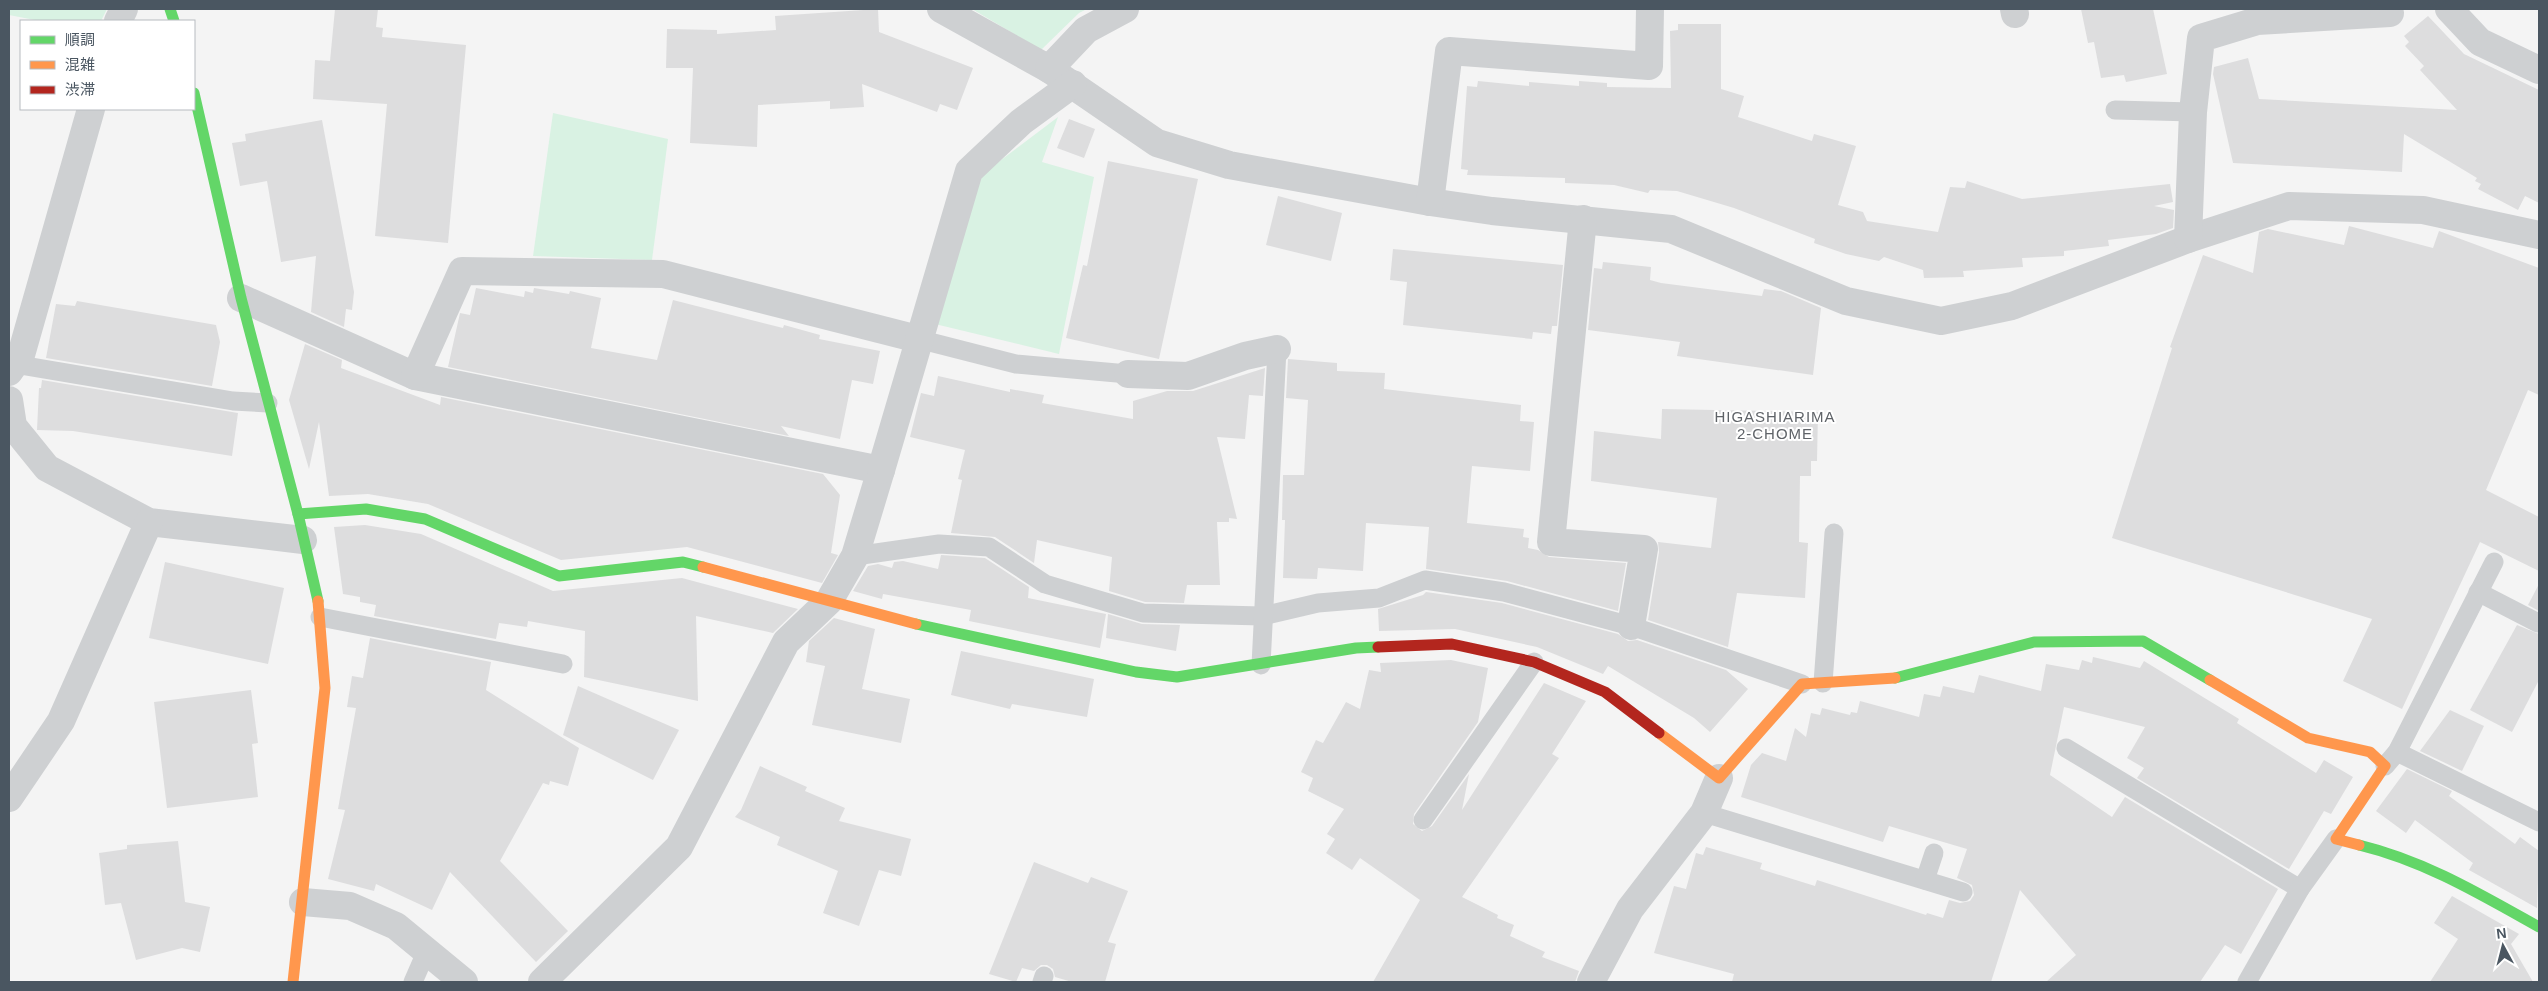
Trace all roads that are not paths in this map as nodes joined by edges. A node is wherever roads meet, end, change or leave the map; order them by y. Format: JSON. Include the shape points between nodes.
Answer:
{"nodes":[{"id":1,"x":941,"y":9,"type":"edge"},
{"id":2,"x":1124,"y":9,"type":"edge"},
{"id":3,"x":1650,"y":9,"type":"edge"},
{"id":4,"x":2449,"y":9,"type":"edge"},
{"id":5,"x":2390,"y":13,"type":"dead end"},
{"id":6,"x":1049,"y":69,"type":"junction"},
{"id":7,"x":2539,"y":70,"type":"edge"},
{"id":8,"x":1073,"y":84,"type":"junction"},
{"id":9,"x":195,"y":97,"type":"edge"},
{"id":10,"x":91,"y":110,"type":"edge"},
{"id":11,"x":2115,"y":110,"type":"dead end"},
{"id":12,"x":2193,"y":112,"type":"junction"},
{"id":13,"x":1430,"y":202,"type":"junction"},
{"id":14,"x":1584,"y":219,"type":"junction"},
{"id":15,"x":2539,"y":235,"type":"edge"},
{"id":16,"x":2188,"y":239,"type":"junction"},
{"id":17,"x":241,"y":298,"type":"junction"},
{"id":18,"x":918,"y":339,"type":"junction"},
{"id":19,"x":1277,"y":349,"type":"joint"},
{"id":20,"x":11,"y":368,"type":"edge"},
{"id":21,"x":1128,"y":374,"type":"joint"},
{"id":22,"x":414,"y":376,"type":"junction"},
{"id":23,"x":268,"y":403,"type":"junction"},
{"id":24,"x":10,"y":418,"type":"edge"},
{"id":25,"x":881,"y":470,"type":"junction"},
{"id":26,"x":298,"y":514,"type":"junction"},
{"id":27,"x":149,"y":522,"type":"junction"},
{"id":28,"x":1834,"y":533,"type":"dead end"},
{"id":29,"x":304,"y":540,"type":"junction"},
{"id":30,"x":855,"y":556,"type":"junction"},
{"id":31,"x":2494,"y":562,"type":"dead end"},
{"id":32,"x":2478,"y":592,"type":"junction"},
{"id":33,"x":829,"y":601,"type":"junction"},
{"id":34,"x":1262,"y":616,"type":"junction"},
{"id":35,"x":320,"y":617,"type":"junction"},
{"id":36,"x":2538,"y":624,"type":"dead end"},
{"id":37,"x":1631,"y":626,"type":"junction"},
{"id":38,"x":1534,"y":662,"type":"junction"},
{"id":39,"x":562,"y":664,"type":"dead end"},
{"id":40,"x":1261,"y":665,"type":"junction"},
{"id":41,"x":1823,"y":683,"type":"junction"},
{"id":42,"x":1802,"y":684,"type":"junction"},
{"id":43,"x":2066,"y":748,"type":"dead end"},
{"id":44,"x":2391,"y":759,"type":"junction"},
{"id":45,"x":1719,"y":778,"type":"junction"},
{"id":46,"x":9,"y":798,"type":"edge"},
{"id":47,"x":1704,"y":813,"type":"junction"},
{"id":48,"x":1423,"y":820,"type":"dead end"},
{"id":49,"x":2539,"y":822,"type":"edge"},
{"id":50,"x":2336,"y":839,"type":"junction"},
{"id":51,"x":1934,"y":853,"type":"dead end"},
{"id":52,"x":1925,"y":880,"type":"junction"},
{"id":53,"x":2300,"y":889,"type":"junction"},
{"id":54,"x":1963,"y":892,"type":"dead end"},
{"id":55,"x":303,"y":902,"type":"junction"},
{"id":56,"x":2539,"y":927,"type":"edge"},
{"id":57,"x":427,"y":950,"type":"junction"},
{"id":58,"x":293,"y":982,"type":"edge"},
{"id":59,"x":413,"y":982,"type":"edge"},
{"id":60,"x":464,"y":982,"type":"edge"},
{"id":61,"x":542,"y":982,"type":"edge"},
{"id":62,"x":1591,"y":982,"type":"edge"},
{"id":63,"x":2247,"y":982,"type":"edge"}],
"edges":[{"from":1,"to":6,"type":"street"},
{"from":2,"to":6,"type":"street","via":[[1086,30]]},
{"from":3,"to":13,"type":"street","via":[[1649,66],[1448,51]]},
{"from":4,"to":7,"type":"street","via":[[2480,42]]},
{"from":5,"to":12,"type":"street","via":[[2257,21],[2201,38]]},
{"from":6,"to":8,"type":"street"},
{"from":8,"to":13,"type":"street","via":[[1157,143],[1229,165]]},
{"from":8,"to":18,"type":"street","via":[[1021,122],[969,171]]},
{"from":9,"to":17,"type":"street"},
{"from":10,"to":20,"type":"street","via":[[21,356]]},
{"from":11,"to":12,"type":"lane"},
{"from":12,"to":16,"type":"street"},
{"from":13,"to":14,"type":"street"},
{"from":14,"to":16,"type":"street","via":[[1671,229],[1846,301],[1941,321],[2012,306]]},
{"from":14,"to":37,"type":"street","via":[[1551,542],[1644,549]]},
{"from":15,"to":16,"type":"street","via":[[2423,210],[2288,206]]},
{"from":17,"to":22,"type":"street"},
{"from":17,"to":23,"type":"street"},
{"from":18,"to":21,"type":"lane","via":[[1016,364]]},
{"from":18,"to":22,"type":"street","via":[[663,274],[462,271]]},
{"from":18,"to":25,"type":"street"},
{"from":19,"to":21,"type":"street","via":[[1245,356],[1188,376]]},
{"from":19,"to":34,"type":"lane"},
{"from":20,"to":23,"type":"lane","via":[[233,401]]},
{"from":22,"to":25,"type":"street"},
{"from":23,"to":26,"type":"street"},
{"from":24,"to":27,"type":"street","via":[[47,468]]},
{"from":25,"to":30,"type":"street"},
{"from":26,"to":29,"type":"street"},
{"from":26,"to":33,"type":"street","via":[[366,509],[425,519],[559,576],[683,562]]},
{"from":27,"to":29,"type":"street"},
{"from":27,"to":46,"type":"street","via":[[61,721]]},
{"from":28,"to":41,"type":"lane"},
{"from":29,"to":35,"type":"street"},
{"from":30,"to":33,"type":"street"},
{"from":30,"to":34,"type":"lane","via":[[939,544],[989,547],[1045,584],[1143,613]]},
{"from":31,"to":32,"type":"lane"},
{"from":32,"to":36,"type":"lane"},
{"from":32,"to":44,"type":"lane"},
{"from":33,"to":40,"type":"street","via":[[946,632],[1136,672],[1177,677]]},
{"from":33,"to":61,"type":"street","via":[[786,642],[679,847]]},
{"from":34,"to":37,"type":"lane","via":[[1318,603],[1379,598],[1425,580],[1504,592]]},
{"from":34,"to":40,"type":"lane"},
{"from":35,"to":39,"type":"lane"},
{"from":35,"to":55,"type":"street","via":[[325,688]]},
{"from":37,"to":42,"type":"lane"},
{"from":38,"to":40,"type":"street","via":[[1452,644],[1356,648]]},
{"from":38,"to":45,"type":"street","via":[[1605,692]]},
{"from":38,"to":48,"type":"lane"},
{"from":41,"to":42,"type":"street"},
{"from":41,"to":44,"type":"street","via":[[1888,680],[2034,642],[2143,641],[2308,738]]},
{"from":42,"to":45,"type":"street"},
{"from":43,"to":53,"type":"lane"},
{"from":44,"to":49,"type":"lane"},
{"from":44,"to":50,"type":"street"},
{"from":45,"to":47,"type":"street"},
{"from":47,"to":52,"type":"lane"},
{"from":47,"to":62,"type":"street","via":[[1630,909]]},
{"from":50,"to":53,"type":"lane"},
{"from":50,"to":56,"type":"street","via":[[2381,850],[2442,872]]},
{"from":51,"to":52,"type":"lane"},
{"from":52,"to":54,"type":"lane"},
{"from":53,"to":63,"type":"lane"},
{"from":55,"to":57,"type":"street","via":[[350,906],[396,926]]},
{"from":55,"to":58,"type":"street"},
{"from":57,"to":59,"type":"lane"},
{"from":57,"to":60,"type":"street"}]}
